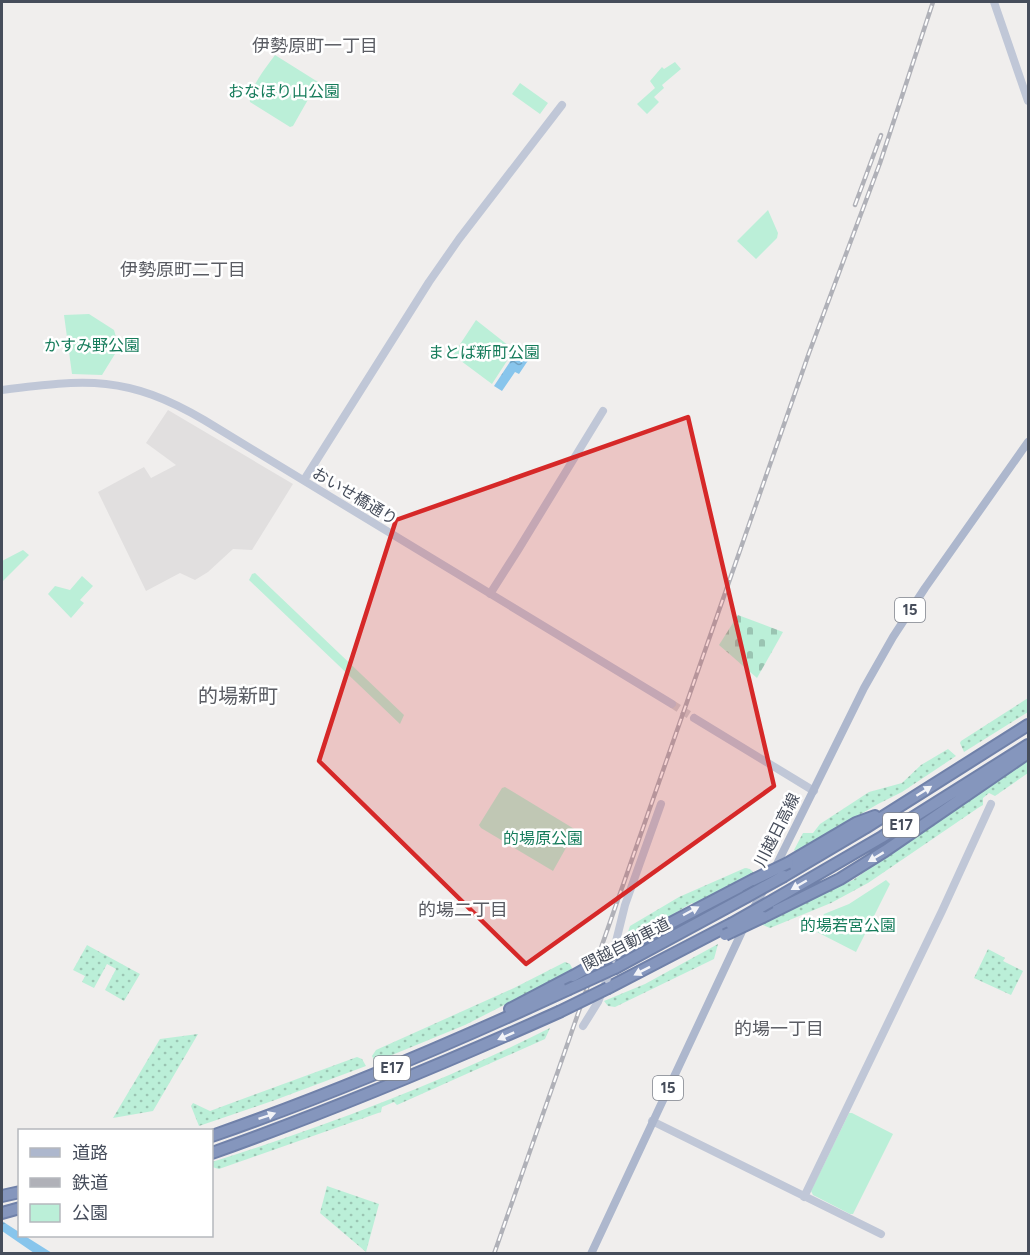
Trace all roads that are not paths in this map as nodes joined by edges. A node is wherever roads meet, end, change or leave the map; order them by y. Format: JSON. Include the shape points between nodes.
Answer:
{"nodes":[{"id":1,"x":993,"y":2,"type":"edge"},
{"id":2,"x":1029,"y":101,"type":"edge"},
{"id":3,"x":562,"y":105,"type":"dead end"},
{"id":4,"x":2,"y":390,"type":"edge"},
{"id":5,"x":603,"y":411,"type":"dead end"},
{"id":6,"x":1029,"y":442,"type":"edge"},
{"id":7,"x":304,"y":480,"type":"junction"},
{"id":8,"x":490,"y":594,"type":"junction"},
{"id":9,"x":672,"y":704,"type":"tunnel mouth"},
{"id":10,"x":694,"y":718,"type":"tunnel mouth"},
{"id":11,"x":1029,"y":725,"type":"edge"},
{"id":12,"x":1029,"y":745,"type":"edge"},
{"id":13,"x":1029,"y":753,"type":"edge"},
{"id":14,"x":814,"y":791,"type":"junction"},
{"id":15,"x":906,"y":803,"type":"junction"},
{"id":16,"x":661,"y":804,"type":"dead end"},
{"id":17,"x":991,"y":804,"type":"dead end"},
{"id":18,"x":664,"y":960,"type":"junction"},
{"id":19,"x":583,"y":1026,"type":"dead end"},
{"id":20,"x":447,"y":1045,"type":"junction"},
{"id":21,"x":652,"y":1121,"type":"junction"},
{"id":22,"x":213,"y":1136,"type":"edge"},
{"id":23,"x":213,"y":1153,"type":"edge"},
{"id":24,"x":18,"y":1192,"type":"edge"},
{"id":25,"x":2,"y":1196,"type":"edge"},
{"id":26,"x":804,"y":1197,"type":"junction"},
{"id":27,"x":18,"y":1209,"type":"edge"},
{"id":28,"x":2,"y":1213,"type":"edge"},
{"id":29,"x":881,"y":1234,"type":"dead end"},
{"id":30,"x":591,"y":1254,"type":"edge"}],
"edges":[{"from":1,"to":2,"type":"street"},
{"from":3,"to":7,"type":"street","via":[[441,265]]},
{"from":4,"to":7,"type":"street","name":"おいせ橋通り","via":[[81,382],[141,390],[187,410]]},
{"from":5,"to":8,"type":"street"},
{"from":6,"to":14,"type":"main road","name":"川越日高線","number":"15","via":[[893,637]]},
{"from":7,"to":8,"type":"street","name":"おいせ橋通り"},
{"from":8,"to":9,"type":"street","name":"おいせ橋通り"},
{"from":10,"to":14,"type":"street"},
{"from":15,"to":11,"type":"highway","name":"関越自動車道","number":"E17","one_way":true},
{"from":12,"to":18,"type":"highway","name":"関越自動車道","number":"E17","one_way":true,"bridge":true,"via":[[882,837]]},
{"from":13,"to":18,"type":"highway","one_way":true,"bridge":true,"via":[[840,879],[726,935]]},
{"from":14,"to":21,"type":"main road","name":"川越日高線","number":"15"},
{"from":20,"to":15,"type":"highway","one_way":true,"bridge":true,"via":[[856,823]]},
{"from":15,"to":20,"type":"highway","name":"関越自動車道","number":"E17","bridge":true,"via":[[784,876],[615,968]]},
{"from":16,"to":19,"type":"street","via":[[623,913],[606,982]]},
{"from":17,"to":26,"type":"street"},
{"from":18,"to":23,"type":"highway","name":"関越自動車道","number":"E17","one_way":true,"bridge":true,"via":[[559,1012],[417,1074]]},
{"from":22,"to":20,"type":"highway","name":"関越自動車道","number":"E17","one_way":true},
{"from":21,"to":26,"type":"street"},
{"from":21,"to":30,"type":"main road","name":"川越日高線","number":"15"},
{"from":24,"to":25,"type":"highway"},
{"from":26,"to":29,"type":"street"},
{"from":27,"to":28,"type":"highway"}]}
